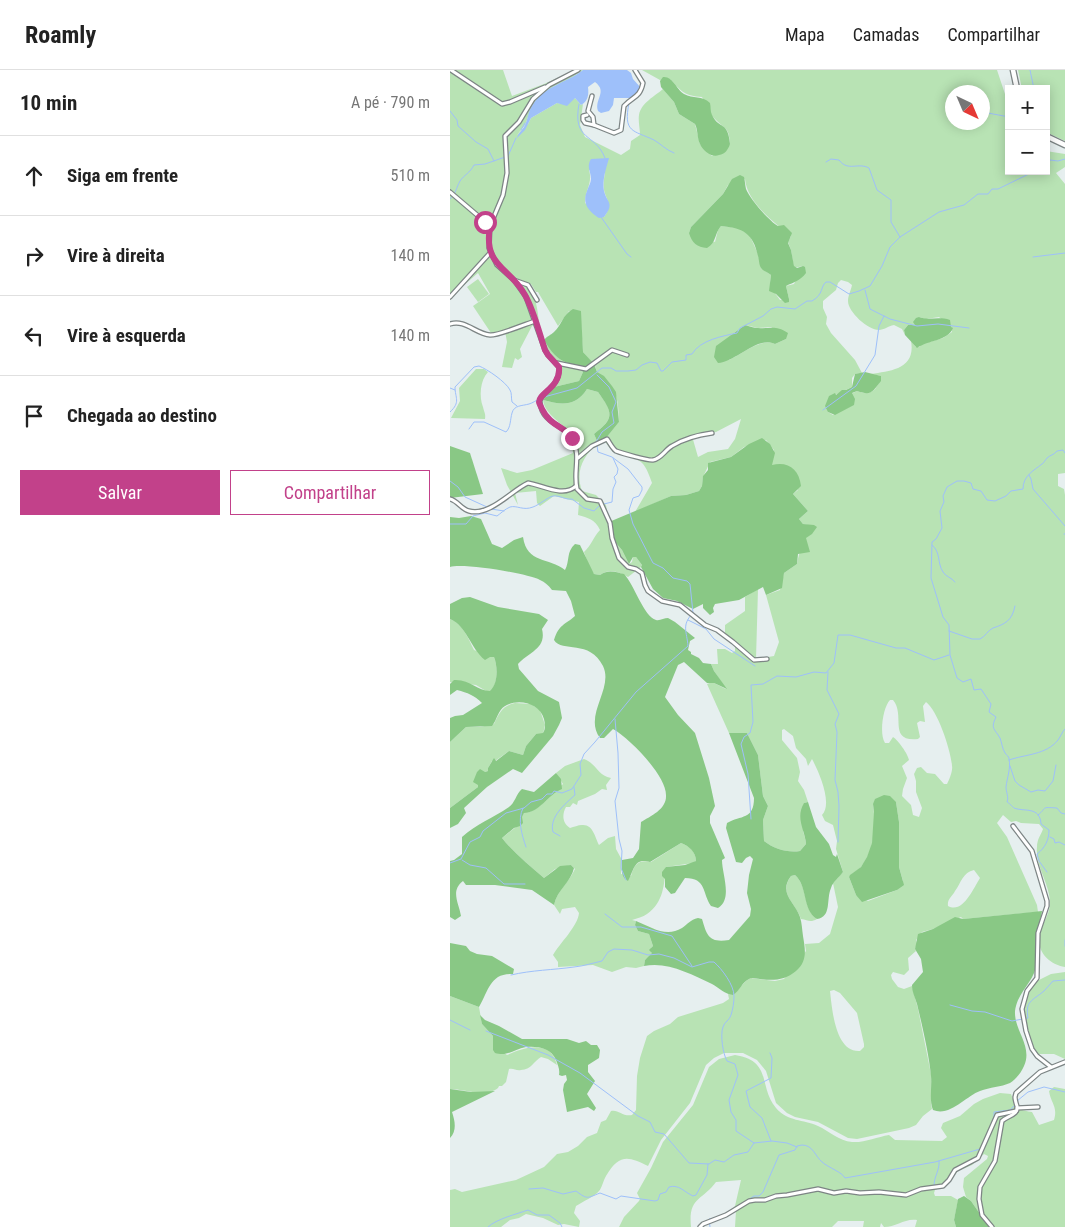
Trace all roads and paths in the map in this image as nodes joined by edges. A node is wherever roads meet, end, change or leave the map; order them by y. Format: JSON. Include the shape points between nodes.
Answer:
{"nodes":[{"id":1,"x":452,"y":70,"type":"edge"},
{"id":2,"x":578,"y":70,"type":"edge"},
{"id":3,"x":634,"y":70,"type":"edge"},
{"id":4,"x":1013,"y":70,"type":"edge"},
{"id":5,"x":549,"y":85,"type":"junction"},
{"id":6,"x":1015,"y":85,"type":"edge"},
{"id":7,"x":592,"y":96,"type":"dead end"},
{"id":8,"x":587,"y":114,"type":"dead end"},
{"id":9,"x":594,"y":125,"type":"junction"},
{"id":10,"x":1050,"y":138,"type":"edge"},
{"id":11,"x":1065,"y":145,"type":"edge"},
{"id":12,"x":450,"y":192,"type":"edge"},
{"id":13,"x":490,"y":226,"type":"junction"},
{"id":14,"x":490,"y":253,"type":"junction"},
{"id":15,"x":514,"y":280,"type":"junction"},
{"id":16,"x":450,"y":297,"type":"edge"},
{"id":17,"x":537,"y":300,"type":"dead end"},
{"id":18,"x":535,"y":321,"type":"junction"},
{"id":19,"x":450,"y":324,"type":"edge"},
{"id":20,"x":627,"y":355,"type":"dead end"},
{"id":21,"x":557,"y":363,"type":"junction"},
{"id":22,"x":712,"y":433,"type":"dead end"},
{"id":23,"x":578,"y":458,"type":"junction"},
{"id":24,"x":576,"y":486,"type":"junction"},
{"id":25,"x":450,"y":499,"type":"edge"},
{"id":26,"x":767,"y":659,"type":"dead end"},
{"id":27,"x":1013,"y":826,"type":"dead end"},
{"id":28,"x":1065,"y":1062,"type":"edge"},
{"id":29,"x":1051,"y":1066,"type":"junction"},
{"id":30,"x":1038,"y":1107,"type":"dead end"},
{"id":31,"x":1017,"y":1110,"type":"junction"},
{"id":32,"x":700,"y":1227,"type":"edge"},
{"id":33,"x":992,"y":1227,"type":"edge"}],
"edges":[{"from":1,"to":5,"type":"street","via":[[502,104]]},
{"from":2,"to":5,"type":"street"},
{"from":3,"to":9,"type":"street","via":[[643,83],[637,96],[624,106],[621,130],[614,133]]},
{"from":4,"to":6,"type":"main road"},
{"from":5,"to":13,"type":"street","via":[[531,102],[519,122],[505,136],[508,166],[504,191]]},
{"from":7,"to":9,"type":"street","via":[[588,111]]},
{"from":8,"to":9,"type":"street","via":[[583,116],[584,123]]},
{"from":10,"to":11,"type":"main road"},
{"from":12,"to":13,"type":"street"},
{"from":13,"to":14,"type":"street"},
{"from":14,"to":15,"type":"street","via":[[497,265]]},
{"from":14,"to":16,"type":"street"},
{"from":15,"to":17,"type":"street","via":[[528,285]]},
{"from":15,"to":18,"type":"street","via":[[526,297]]},
{"from":18,"to":19,"type":"street","via":[[492,336],[457,322]]},
{"from":18,"to":21,"type":"street","via":[[545,350]]},
{"from":20,"to":21,"type":"street","via":[[612,350],[586,369]]},
{"from":21,"to":23,"type":"street","via":[[558,378],[539,402],[549,421],[571,436]]},
{"from":22,"to":23,"type":"street","via":[[686,438],[655,460],[619,452],[607,439]]},
{"from":23,"to":24,"type":"street"},
{"from":24,"to":25,"type":"street","via":[[566,491],[528,484],[499,503],[476,512],[468,511]]},
{"from":24,"to":26,"type":"street","via":[[586,499],[600,502],[619,558],[628,567],[642,573],[648,590],[662,601],[680,605],[754,660]]},
{"from":27,"to":29,"type":"street","via":[[1032,851],[1047,901],[1038,933],[1037,978],[1027,991],[1022,1011],[1032,1049]]},
{"from":28,"to":29,"type":"street"},
{"from":29,"to":31,"type":"street","via":[[1016,1093]]},
{"from":30,"to":31,"type":"street"},
{"from":31,"to":32,"type":"street","via":[[997,1115],[978,1158],[955,1170],[943,1186],[921,1188],[906,1195],[834,1193],[818,1189],[776,1196],[749,1201]]},
{"from":31,"to":33,"type":"street","via":[[1002,1121],[995,1161],[980,1191],[980,1211]]}]}
